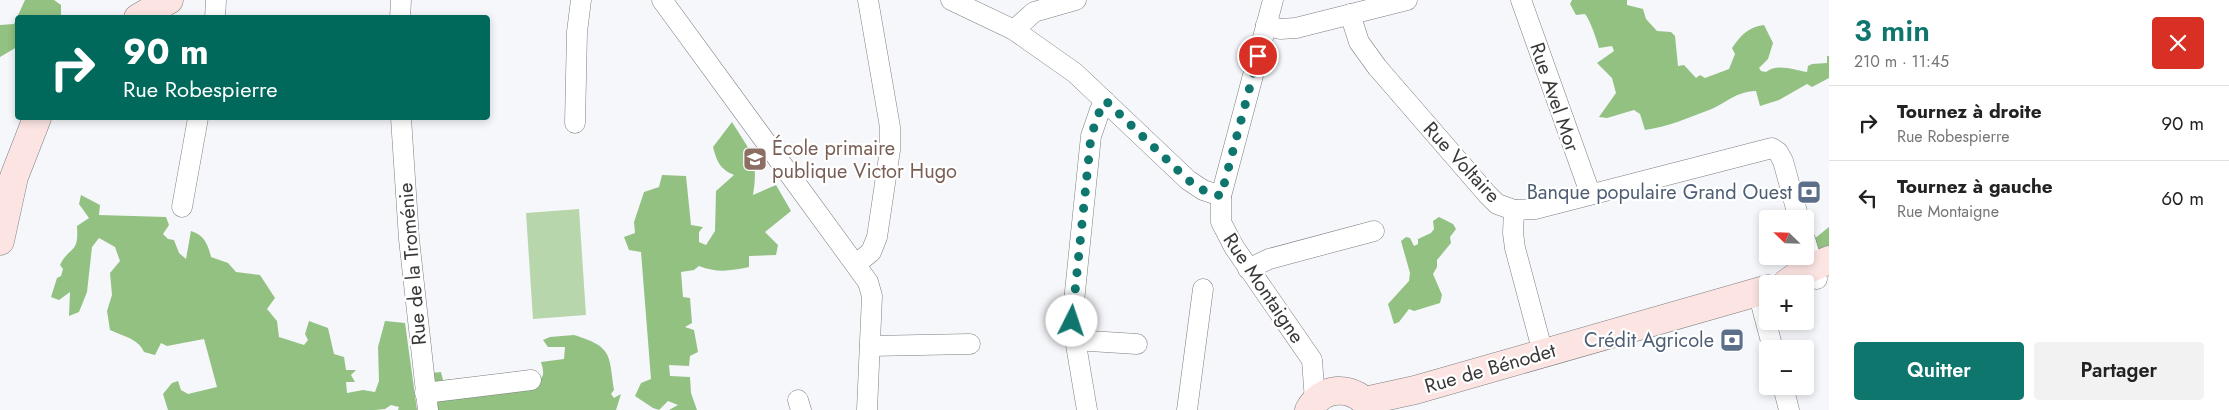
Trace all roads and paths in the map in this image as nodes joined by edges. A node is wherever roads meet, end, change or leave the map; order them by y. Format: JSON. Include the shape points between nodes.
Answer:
{"nodes":[{"id":1,"x":169,"y":0,"type":"edge"},
{"id":2,"x":216,"y":0,"type":"edge"},
{"id":3,"x":400,"y":0,"type":"edge"},
{"id":4,"x":581,"y":0,"type":"edge"},
{"id":5,"x":662,"y":0,"type":"edge"},
{"id":6,"x":868,"y":0,"type":"edge"},
{"id":7,"x":951,"y":0,"type":"edge"},
{"id":8,"x":1076,"y":0,"type":"edge"},
{"id":9,"x":1273,"y":0,"type":"edge"},
{"id":10,"x":1407,"y":0,"type":"edge"},
{"id":11,"x":1521,"y":0,"type":"edge"},
{"id":12,"x":1350,"y":14,"type":"junction"},
{"id":13,"x":143,"y":15,"type":"edge"},
{"id":14,"x":215,"y":15,"type":"edge"},
{"id":15,"x":400,"y":15,"type":"edge"},
{"id":16,"x":1266,"y":25,"type":"junction"},
{"id":17,"x":1014,"y":30,"type":"junction"},
{"id":18,"x":1106,"y":101,"type":"junction"},
{"id":19,"x":36,"y":120,"type":"edge"},
{"id":20,"x":198,"y":120,"type":"edge"},
{"id":21,"x":401,"y":120,"type":"edge"},
{"id":22,"x":575,"y":123,"type":"dead end"},
{"id":23,"x":1590,"y":193,"type":"junction"},
{"id":24,"x":1221,"y":196,"type":"junction"},
{"id":25,"x":182,"y":207,"type":"dead end"},
{"id":26,"x":1514,"y":210,"type":"junction"},
{"id":27,"x":1796,"y":210,"type":"edge"},
{"id":28,"x":1374,"y":231,"type":"dead end"},
{"id":29,"x":0,"y":242,"type":"edge"},
{"id":30,"x":1814,"y":255,"type":"edge"},
{"id":31,"x":856,"y":264,"type":"junction"},
{"id":32,"x":1248,"y":269,"type":"junction"},
{"id":33,"x":1822,"y":271,"type":"edge"},
{"id":34,"x":1810,"y":275,"type":"edge"},
{"id":35,"x":1203,"y":289,"type":"dead end"},
{"id":36,"x":1759,"y":291,"type":"edge"},
{"id":37,"x":1074,"y":340,"type":"junction"},
{"id":38,"x":970,"y":344,"type":"dead end"},
{"id":39,"x":1137,"y":344,"type":"dead end"},
{"id":40,"x":870,"y":346,"type":"junction"},
{"id":41,"x":1543,"y":352,"type":"junction"},
{"id":42,"x":1312,"y":360,"type":"junction"},
{"id":43,"x":531,"y":380,"type":"dead end"},
{"id":44,"x":1785,"y":395,"type":"edge"},
{"id":45,"x":426,"y":401,"type":"edge"},
{"id":46,"x":1367,"y":403,"type":"edge"},
{"id":47,"x":1310,"y":407,"type":"edge"},
{"id":48,"x":867,"y":410,"type":"edge"},
{"id":49,"x":1087,"y":410,"type":"edge"},
{"id":50,"x":1187,"y":410,"type":"edge"},
{"id":51,"x":1789,"y":410,"type":"edge"}],
"edges":[{"from":1,"to":13,"type":"street"},
{"from":2,"to":14,"type":"street"},
{"from":3,"to":15,"type":"street"},
{"from":4,"to":22,"type":"street"},
{"from":5,"to":31,"type":"street"},
{"from":6,"to":31,"type":"street","via":[[889,117],[890,143],[878,237],[871,252]]},
{"from":7,"to":17,"type":"street"},
{"from":8,"to":17,"type":"street","via":[[1034,12]]},
{"from":9,"to":16,"type":"street","name":"Rue Montaigne"},
{"from":10,"to":12,"type":"street"},
{"from":11,"to":23,"type":"street","name":"Rue Avel Mor"},
{"from":12,"to":16,"type":"street","via":[[1288,30]]},
{"from":12,"to":26,"type":"street","name":"Rue Voltaire","via":[[1359,42],[1377,67],[1487,194],[1497,204]]},
{"from":16,"to":24,"type":"street","name":"Rue Montaigne"},
{"from":17,"to":18,"type":"street","via":[[1075,73]]},
{"from":18,"to":24,"type":"street","via":[[1188,180]]},
{"from":18,"to":37,"type":"street","via":[[1091,136],[1073,307]]},
{"from":19,"to":29,"type":"street","via":[[14,177]]},
{"from":20,"to":25,"type":"street"},
{"from":21,"to":45,"type":"street","name":"Rue de la Troménie","via":[[404,192]]},
{"from":23,"to":26,"type":"street"},
{"from":23,"to":27,"type":"street","via":[[1772,148],[1782,161]]},
{"from":24,"to":32,"type":"street","name":"Rue Montaigne","via":[[1224,230]]},
{"from":26,"to":41,"type":"street","name":"Rue Voltaire","via":[[1515,248]]},
{"from":28,"to":32,"type":"street","via":[[1269,258]]},
{"from":30,"to":33,"type":"street"},
{"from":31,"to":40,"type":"street","via":[[868,282],[872,296]]},
{"from":32,"to":42,"type":"street","name":"Rue Montaigne"},
{"from":33,"to":34,"type":"street","name":"Rue de Bénodet"},
{"from":35,"to":50,"type":"street"},
{"from":36,"to":41,"type":"street","name":"Rue de Bénodet"},
{"from":37,"to":39,"type":"street"},
{"from":37,"to":49,"type":"street"},
{"from":38,"to":40,"type":"street"},
{"from":40,"to":48,"type":"street"},
{"from":41,"to":46,"type":"street","name":"Rue de Bénodet"},
{"from":42,"to":46,"type":"street"},
{"from":42,"to":47,"type":"street","name":"Rue Montaigne"},
{"from":43,"to":45,"type":"street"},
{"from":44,"to":51,"type":"street"},
{"from":46,"to":47,"type":"street","name":"Rue de Bénodet","via":[[1328,393]]}]}
